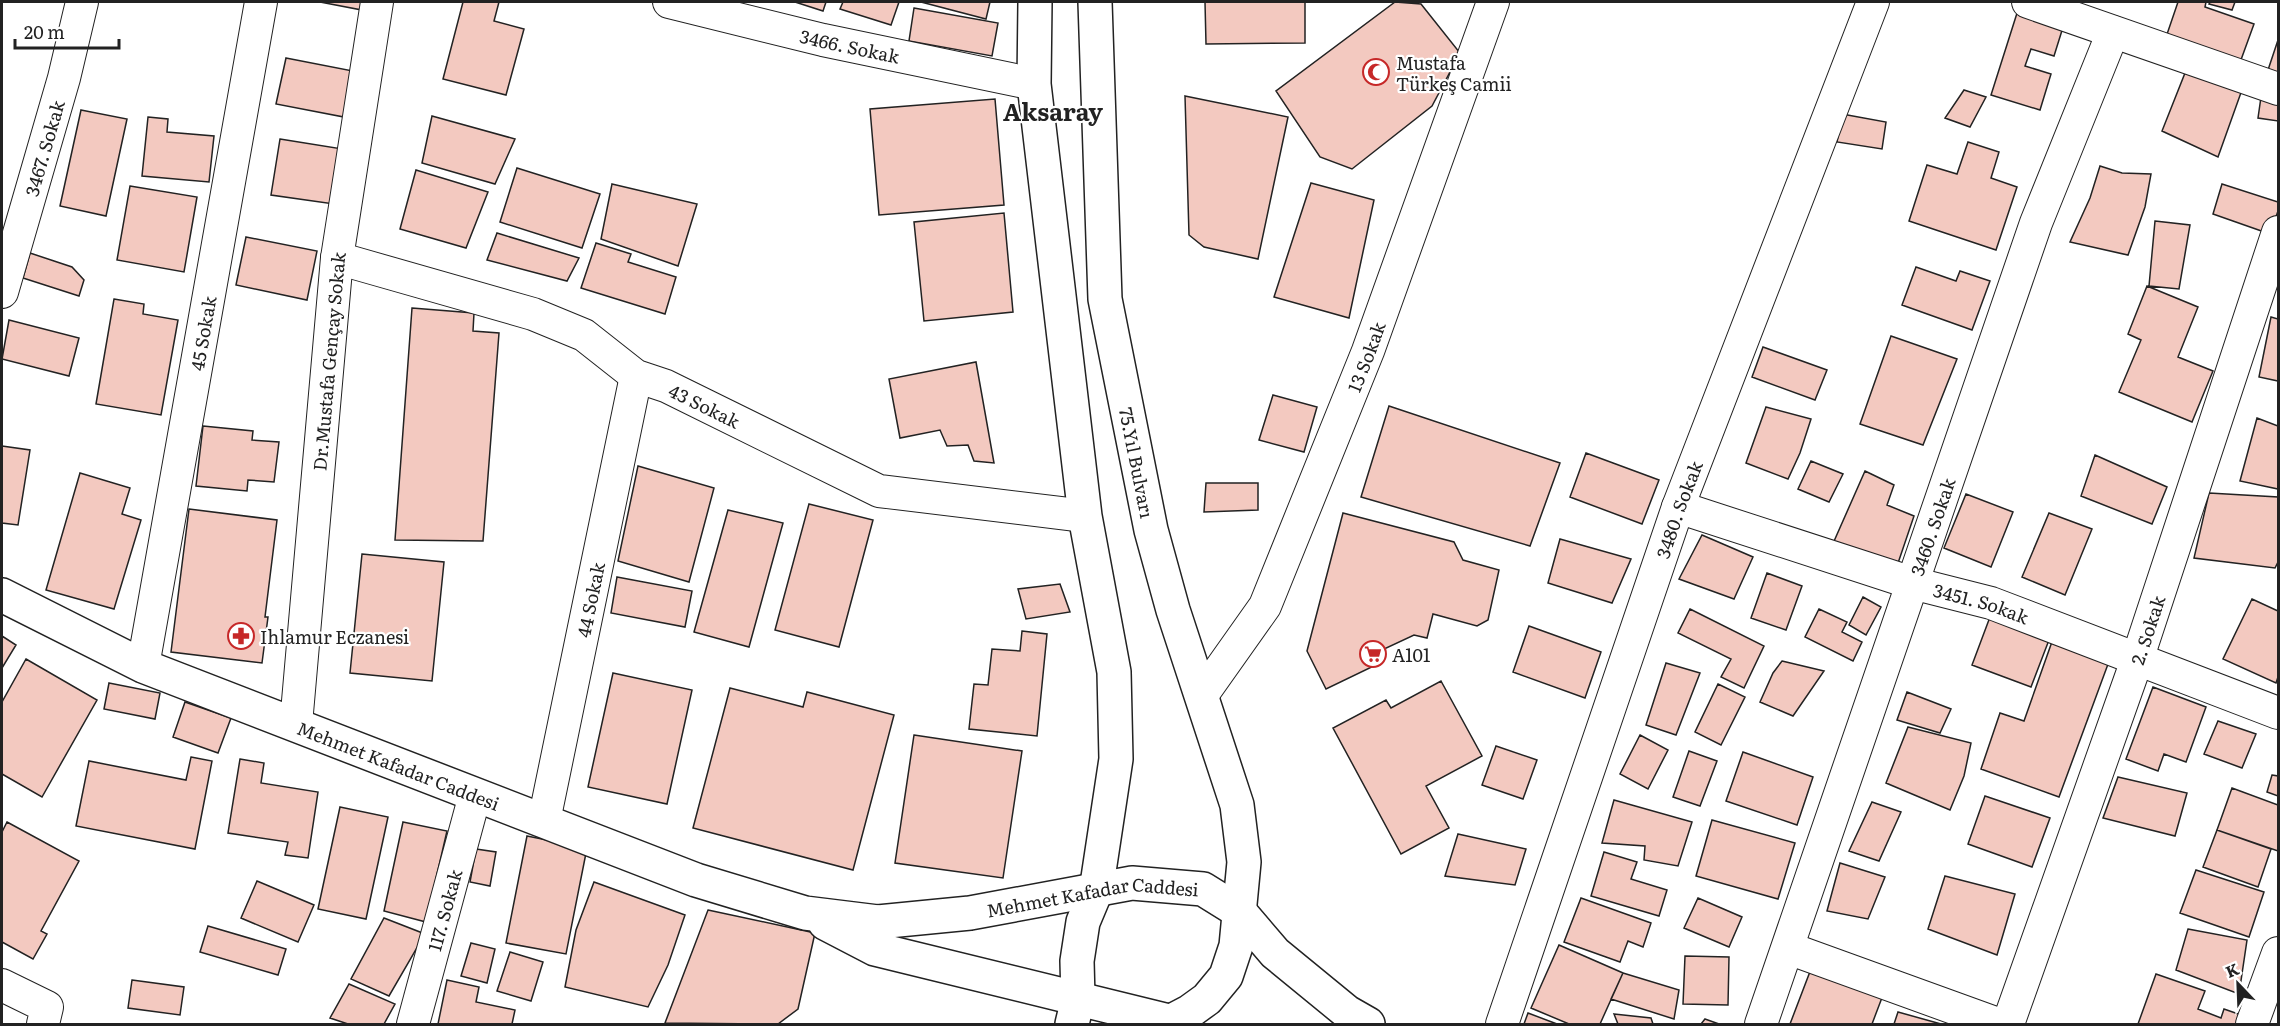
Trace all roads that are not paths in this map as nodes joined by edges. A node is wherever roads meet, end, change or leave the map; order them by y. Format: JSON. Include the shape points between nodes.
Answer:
{"nodes":[{"id":1,"x":82,"y":2,"type":"edge"},
{"id":2,"x":261,"y":2,"type":"edge"},
{"id":3,"x":377,"y":2,"type":"edge"},
{"id":4,"x":669,"y":2,"type":"edge"},
{"id":5,"x":1035,"y":2,"type":"edge"},
{"id":6,"x":1095,"y":2,"type":"edge"},
{"id":7,"x":1493,"y":2,"type":"edge"},
{"id":8,"x":1873,"y":2,"type":"edge"},
{"id":9,"x":2028,"y":2,"type":"edge"},
{"id":10,"x":2113,"y":32,"type":"junction"},
{"id":11,"x":1034,"y":84,"type":"junction"},
{"id":12,"x":2278,"y":89,"type":"edge"},
{"id":13,"x":2278,"y":231,"type":"edge"},
{"id":14,"x":337,"y":258,"type":"junction"},
{"id":15,"x":2,"y":292,"type":"edge"},
{"id":16,"x":2269,"y":301,"type":"edge"},
{"id":17,"x":636,"y":376,"type":"junction"},
{"id":18,"x":1678,"y":507,"type":"junction"},
{"id":19,"x":1085,"y":516,"type":"junction"},
{"id":20,"x":1912,"y":583,"type":"junction"},
{"id":21,"x":2,"y":595,"type":"edge"},
{"id":22,"x":2137,"y":660,"type":"junction"},
{"id":23,"x":143,"y":666,"type":"junction"},
{"id":24,"x":1202,"y":694,"type":"junction"},
{"id":25,"x":2278,"y":713,"type":"edge"},
{"id":26,"x":296,"y":724,"type":"junction"},
{"id":27,"x":475,"y":795,"type":"junction"},
{"id":28,"x":544,"y":821,"type":"junction"},
{"id":29,"x":1096,"y":891,"type":"junction"},
{"id":30,"x":1240,"y":912,"type":"junction"},
{"id":31,"x":805,"y":913,"type":"junction"},
{"id":32,"x":1788,"y":948,"type":"junction"},
{"id":33,"x":2278,"y":953,"type":"edge"},
{"id":34,"x":2,"y":985,"type":"edge"},
{"id":35,"x":1075,"y":1012,"type":"edge"},
{"id":36,"x":1172,"y":1023,"type":"edge"},
{"id":37,"x":43,"y":1024,"type":"edge"},
{"id":38,"x":413,"y":1024,"type":"edge"},
{"id":39,"x":1368,"y":1024,"type":"edge"},
{"id":40,"x":1502,"y":1024,"type":"edge"},
{"id":41,"x":1761,"y":1024,"type":"edge"},
{"id":42,"x":1998,"y":1024,"type":"edge"},
{"id":43,"x":2007,"y":1024,"type":"edge"},
{"id":44,"x":2252,"y":1024,"type":"edge"}],
"edges":[{"from":1,"to":15,"type":"street","name":"3467. Sokak"},
{"from":2,"to":23,"type":"street","name":"45 Sokak"},
{"from":3,"to":14,"type":"street","name":"Dr.Mustafa Gençay Sokak"},
{"from":4,"to":11,"type":"street","name":"3466. Sokak","via":[[823,40]]},
{"from":5,"to":11,"type":"main road"},
{"from":6,"to":24,"type":"main road","name":"75.Yıl Bulvarı","via":[[1106,299],[1151,530]]},
{"from":7,"to":24,"type":"street","name":"13 Sokak","via":[[1368,351],[1265,606]]},
{"from":8,"to":18,"type":"street","name":"3480. Sokak"},
{"from":9,"to":10,"type":"street"},
{"from":10,"to":12,"type":"street"},
{"from":10,"to":20,"type":"street","name":"3460. Sokak","via":[[2036,223]]},
{"from":11,"to":19,"type":"main road"},
{"from":13,"to":16,"type":"street","name":"2. Sokak"},
{"from":14,"to":17,"type":"street","name":"43 Sokak","via":[[533,314],[584,335]]},
{"from":14,"to":26,"type":"street","name":"Dr.Mustafa Gençay Sokak"},
{"from":16,"to":22,"type":"street","name":"2. Sokak"},
{"from":17,"to":19,"type":"street","name":"43 Sokak","via":[[666,386],[879,491]]},
{"from":17,"to":28,"type":"street","name":"44 Sokak"},
{"from":18,"to":20,"type":"street","name":"3451. Sokak"},
{"from":18,"to":40,"type":"street","name":"3480. Sokak"},
{"from":19,"to":29,"type":"main road","via":[[1114,672],[1116,759]]},
{"from":20,"to":22,"type":"street","name":"3451. Sokak","via":[[1991,603]]},
{"from":20,"to":32,"type":"street","name":"3460. Sokak"},
{"from":21,"to":23,"type":"main road","name":"Mehmet Kafadar Caddesi"},
{"from":22,"to":25,"type":"street","name":"3451. Sokak"},
{"from":22,"to":43,"type":"street","name":"2. Sokak"},
{"from":23,"to":26,"type":"main road","name":"Mehmet Kafadar Caddesi"},
{"from":24,"to":30,"type":"main road","name":"75.Yıl Bulvarı","via":[[1237,805],[1244,862]]},
{"from":26,"to":27,"type":"main road","name":"Mehmet Kafadar Caddesi"},
{"from":27,"to":28,"type":"main road","name":"Mehmet Kafadar Caddesi"},
{"from":27,"to":38,"type":"street","name":"117. Sokak"},
{"from":28,"to":31,"type":"main road","name":"Mehmet Kafadar Caddesi","via":[[696,880]]},
{"from":29,"to":30,"type":"main road","name":"Mehmet Kafadar Caddesi","via":[[1132,883],[1203,889]]},
{"from":29,"to":31,"type":"main road","name":"Mehmet Kafadar Caddesi","via":[[970,913],[878,922]]},
{"from":29,"to":35,"type":"main road","via":[[1083,922]]},
{"from":30,"to":36,"type":"main road","via":[[1236,946],[1226,976],[1207,999]]},
{"from":30,"to":39,"type":"main road","name":"Mehmet Kafadar Caddesi","via":[[1275,953],[1347,1012]]},
{"from":31,"to":35,"type":"main road","name":"Mehmet Kafadar Caddesi","via":[[875,949]]},
{"from":32,"to":41,"type":"street","name":"3460. Sokak"},
{"from":32,"to":42,"type":"street"},
{"from":33,"to":44,"type":"street"},
{"from":34,"to":37,"type":"street","via":[[47,1007]]},
{"from":35,"to":36,"type":"main road","name":"Mehmet Kafadar Caddesi"}]}
